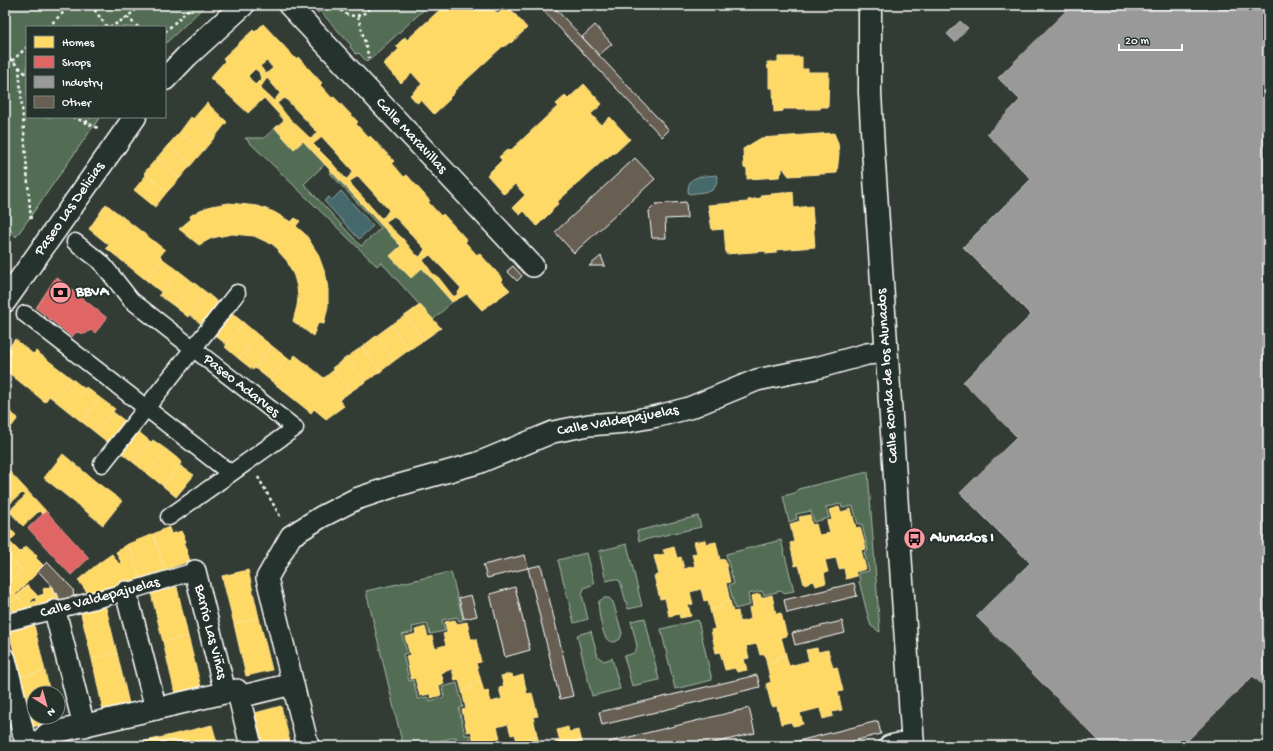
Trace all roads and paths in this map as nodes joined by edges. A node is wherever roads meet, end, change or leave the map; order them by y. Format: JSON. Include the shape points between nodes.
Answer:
{"nodes":[{"id":1,"x":71,"y":5,"type":"edge"},
{"id":2,"x":91,"y":5,"type":"edge"},
{"id":3,"x":141,"y":5,"type":"edge"},
{"id":4,"x":193,"y":5,"type":"edge"},
{"id":5,"x":242,"y":5,"type":"edge"},
{"id":6,"x":290,"y":5,"type":"edge"},
{"id":7,"x":337,"y":5,"type":"edge"},
{"id":8,"x":372,"y":5,"type":"edge"},
{"id":9,"x":870,"y":5,"type":"edge"},
{"id":10,"x":358,"y":16,"type":"junction"},
{"id":11,"x":127,"y":17,"type":"junction"},
{"id":12,"x":49,"y":26,"type":"edge"},
{"id":13,"x":107,"y":26,"type":"edge"},
{"id":14,"x":110,"y":26,"type":"edge"},
{"id":15,"x":137,"y":26,"type":"edge"},
{"id":16,"x":166,"y":31,"type":"edge"},
{"id":17,"x":26,"y":48,"type":"edge"},
{"id":18,"x":5,"y":55,"type":"edge"},
{"id":19,"x":369,"y":58,"type":"dead end"},
{"id":20,"x":12,"y":61,"type":"junction"},
{"id":21,"x":18,"y":67,"type":"junction"},
{"id":22,"x":26,"y":74,"type":"edge"},
{"id":23,"x":166,"y":78,"type":"edge"},
{"id":24,"x":75,"y":118,"type":"edge"},
{"id":25,"x":89,"y":118,"type":"edge"},
{"id":26,"x":133,"y":118,"type":"edge"},
{"id":27,"x":86,"y":123,"type":"junction"},
{"id":28,"x":98,"y":128,"type":"dead end"},
{"id":29,"x":31,"y":222,"type":"dead end"},
{"id":30,"x":75,"y":242,"type":"dead end"},
{"id":31,"x":533,"y":266,"type":"dead end"},
{"id":32,"x":237,"y":293,"type":"dead end"},
{"id":33,"x":5,"y":301,"type":"edge"},
{"id":34,"x":25,"y":314,"type":"dead end"},
{"id":35,"x":193,"y":348,"type":"junction"},
{"id":36,"x":886,"y":352,"type":"junction"},
{"id":37,"x":147,"y":408,"type":"junction"},
{"id":38,"x":249,"y":460,"type":"junction"},
{"id":39,"x":102,"y":464,"type":"dead end"},
{"id":40,"x":230,"y":473,"type":"junction"},
{"id":41,"x":169,"y":517,"type":"dead end"},
{"id":42,"x":291,"y":536,"type":"junction"},
{"id":43,"x":195,"y":571,"type":"joint"},
{"id":44,"x":126,"y":592,"type":"junction"},
{"id":45,"x":55,"y":611,"type":"junction"},
{"id":46,"x":5,"y":623,"type":"edge"},
{"id":47,"x":5,"y":659,"type":"edge"},
{"id":48,"x":292,"y":684,"type":"junction"},
{"id":49,"x":232,"y":695,"type":"junction"},
{"id":50,"x":156,"y":709,"type":"junction"},
{"id":51,"x":84,"y":726,"type":"junction"},
{"id":52,"x":40,"y":742,"type":"edge"},
{"id":53,"x":913,"y":743,"type":"edge"},
{"id":54,"x":64,"y":746,"type":"edge"},
{"id":55,"x":251,"y":746,"type":"edge"},
{"id":56,"x":308,"y":746,"type":"edge"},
{"id":57,"x":890,"y":746,"type":"edge"}],
"edges":[{"from":1,"to":12,"type":"path"},
{"from":2,"to":13,"type":"path"},
{"from":3,"to":11,"type":"path"},
{"from":4,"to":16,"type":"path"},
{"from":5,"to":23,"type":"main road"},
{"from":6,"to":31,"type":"street","name":"Calle Maravillas"},
{"from":7,"to":10,"type":"path","via":[[344,14]]},
{"from":8,"to":10,"type":"path","via":[[367,12]]},
{"from":9,"to":36,"type":"main road","name":"Calle Ronda de los Alunados","via":[[870,93]]},
{"from":10,"to":19,"type":"path"},
{"from":11,"to":14,"type":"path"},
{"from":11,"to":15,"type":"path"},
{"from":17,"to":20,"type":"path"},
{"from":18,"to":20,"type":"path"},
{"from":20,"to":21,"type":"path"},
{"from":21,"to":22,"type":"path"},
{"from":21,"to":29,"type":"path"},
{"from":24,"to":27,"type":"path"},
{"from":25,"to":27,"type":"path"},
{"from":26,"to":33,"type":"main road","name":"Paseo Las Delicias"},
{"from":27,"to":28,"type":"path"},
{"from":30,"to":35,"type":"street","name":"Paseo Adarves","via":[[101,262],[131,300]]},
{"from":32,"to":35,"type":"street"},
{"from":34,"to":37,"type":"street"},
{"from":35,"to":37,"type":"street"},
{"from":35,"to":38,"type":"street","name":"Paseo Adarves","via":[[295,428]]},
{"from":36,"to":42,"type":"street","name":"Calle Valdepajuelas","via":[[867,354],[757,380],[689,408],[658,416],[553,432],[478,463],[356,499],[320,517]]},
{"from":36,"to":53,"type":"main road","name":"Calle Ronda de los Alunados"},
{"from":37,"to":39,"type":"street"},
{"from":37,"to":40,"type":"street"},
{"from":38,"to":40,"type":"street","name":"Paseo Adarves"},
{"from":38,"to":42,"type":"path"},
{"from":40,"to":41,"type":"street","name":"Paseo Adarves"},
{"from":42,"to":48,"type":"street","name":"Calle Valdepajuelas","via":[[267,578]]},
{"from":43,"to":44,"type":"street","name":"Calle Valdepajuelas"},
{"from":43,"to":49,"type":"street","name":"Barrio Las Viñas"},
{"from":44,"to":45,"type":"street","name":"Calle Valdepajuelas"},
{"from":44,"to":50,"type":"street"},
{"from":45,"to":46,"type":"street","name":"Calle Valdepajuelas"},
{"from":45,"to":51,"type":"street"},
{"from":47,"to":52,"type":"street","via":[[24,736]]},
{"from":48,"to":49,"type":"street","name":"Barrio Las Viñas"},
{"from":48,"to":56,"type":"street"},
{"from":49,"to":50,"type":"street","name":"Barrio Las Viñas"},
{"from":49,"to":55,"type":"street","name":"Barrio Las Viñas"},
{"from":50,"to":51,"type":"street","name":"Barrio Las Viñas"},
{"from":51,"to":52,"type":"street","name":"Barrio Las Viñas"},
{"from":52,"to":54,"type":"street"},
{"from":53,"to":57,"type":"street"}]}
